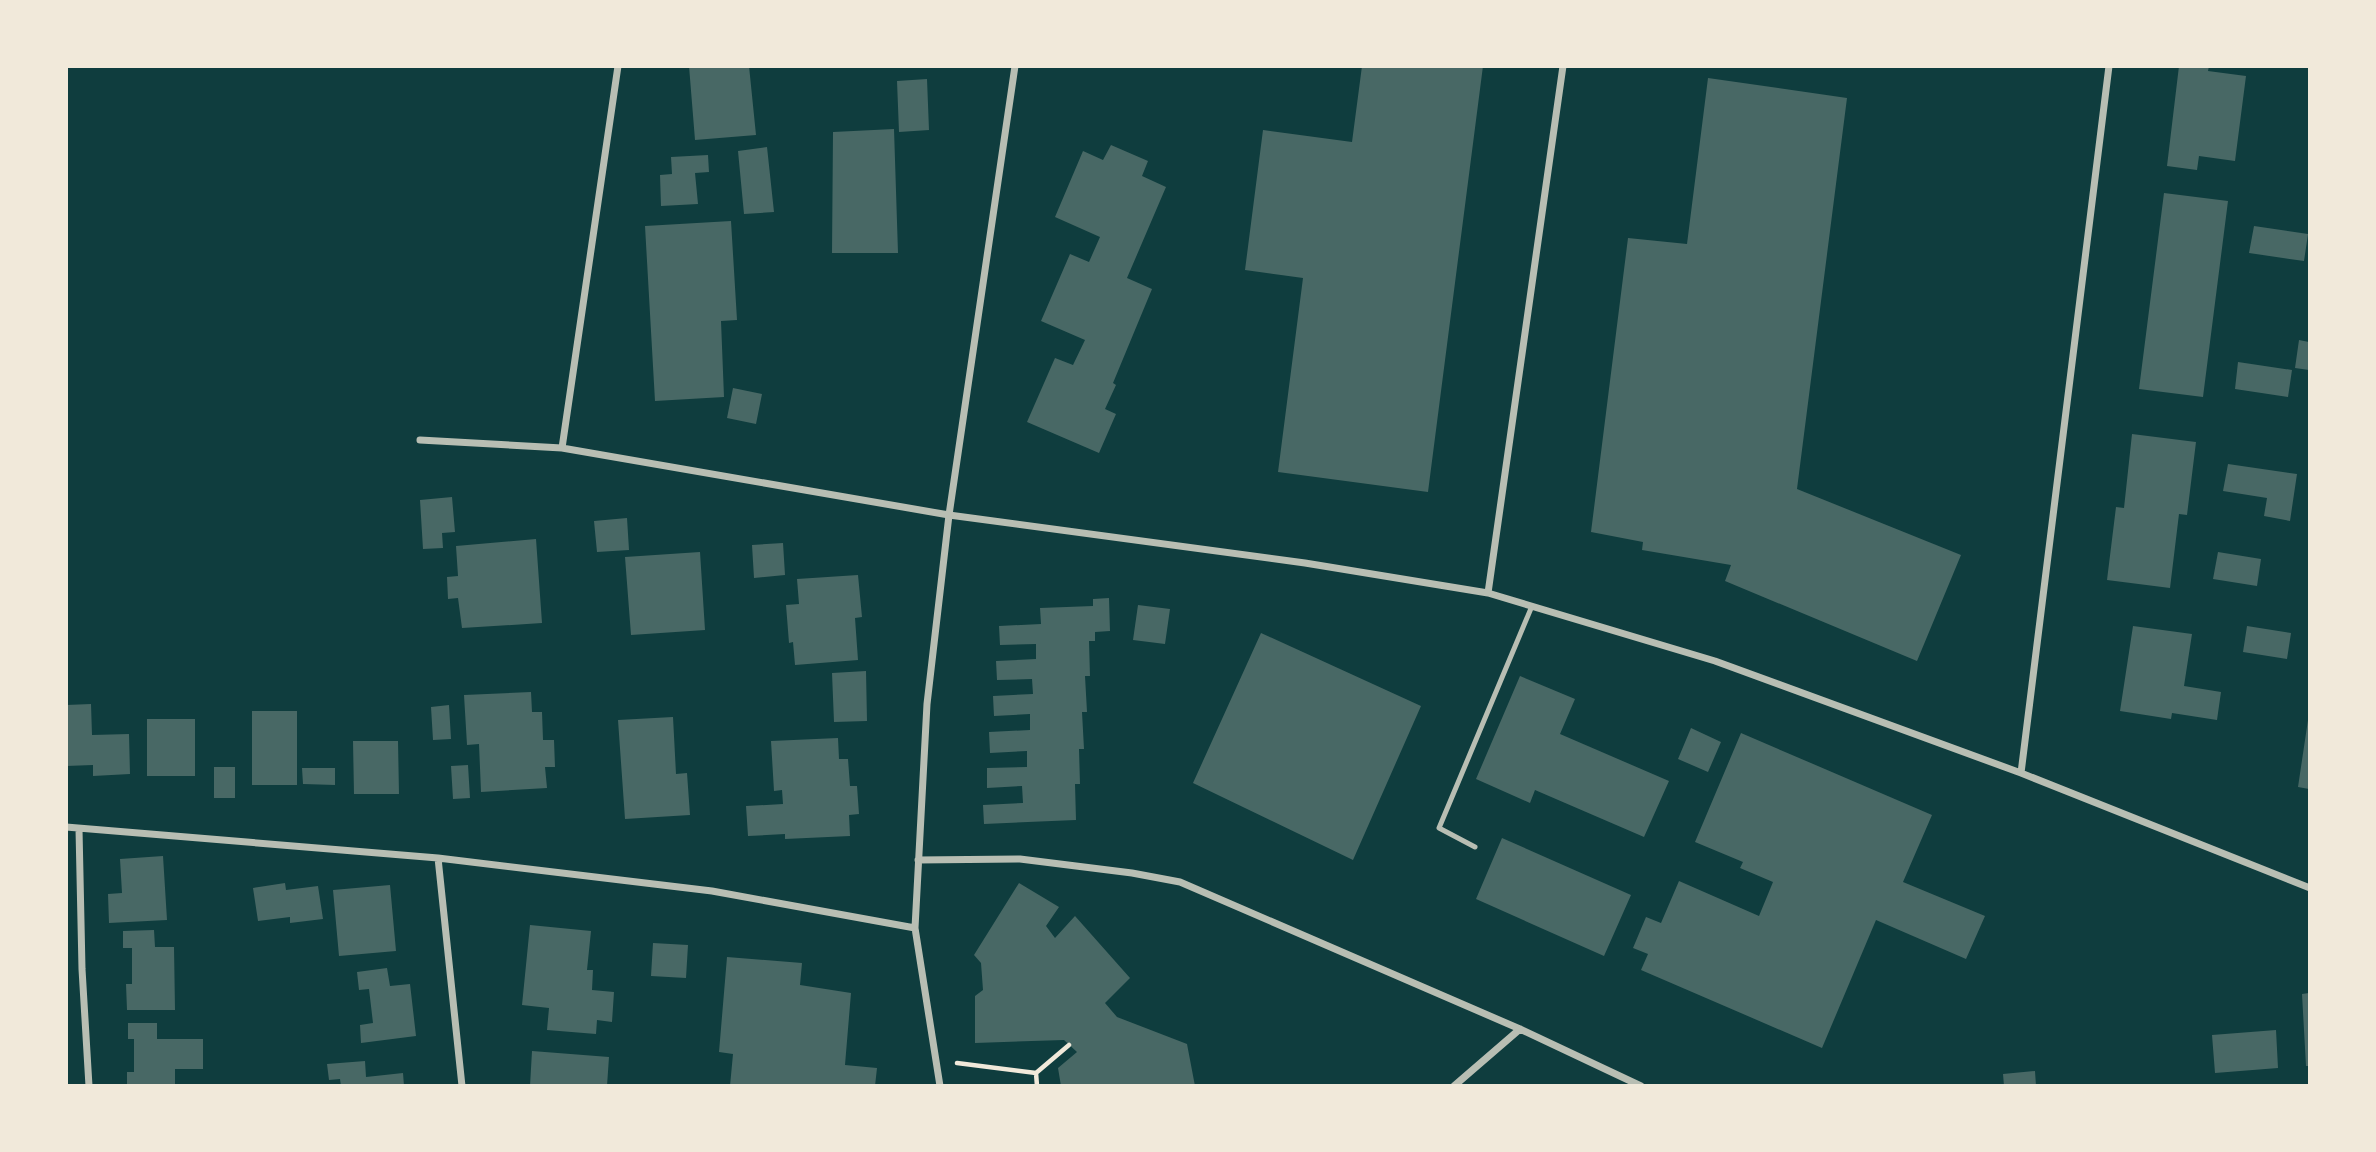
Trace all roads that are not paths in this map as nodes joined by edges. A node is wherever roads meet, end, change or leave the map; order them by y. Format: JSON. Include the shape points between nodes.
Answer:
{"nodes":[{"id":1,"x":618,"y":66,"type":"edge"},
{"id":2,"x":1015,"y":66,"type":"edge"},
{"id":3,"x":1563,"y":66,"type":"edge"},
{"id":4,"x":2109,"y":66,"type":"edge"},
{"id":5,"x":420,"y":440,"type":"dead end"},
{"id":6,"x":562,"y":448,"type":"junction"},
{"id":7,"x":949,"y":515,"type":"junction"},
{"id":8,"x":1488,"y":593,"type":"junction"},
{"id":9,"x":1532,"y":606,"type":"junction"},
{"id":10,"x":2021,"y":773,"type":"junction"},
{"id":11,"x":66,"y":827,"type":"edge"},
{"id":12,"x":79,"y":829,"type":"junction"},
{"id":13,"x":1475,"y":847,"type":"dead end"},
{"id":14,"x":438,"y":858,"type":"junction"},
{"id":15,"x":918,"y":860,"type":"junction"},
{"id":16,"x":2309,"y":888,"type":"edge"},
{"id":17,"x":915,"y":928,"type":"junction"},
{"id":18,"x":1520,"y":1029,"type":"junction"},
{"id":19,"x":89,"y":1086,"type":"edge"},
{"id":20,"x":462,"y":1086,"type":"edge"},
{"id":21,"x":940,"y":1086,"type":"edge"},
{"id":22,"x":1454,"y":1086,"type":"edge"},
{"id":23,"x":1641,"y":1086,"type":"edge"}],
"edges":[{"from":1,"to":6,"type":"street"},
{"from":2,"to":7,"type":"street"},
{"from":3,"to":8,"type":"street"},
{"from":4,"to":10,"type":"street"},
{"from":5,"to":6,"type":"street"},
{"from":6,"to":7,"type":"street"},
{"from":7,"to":8,"type":"street"},
{"from":7,"to":15,"type":"street","via":[[927,704]]},
{"from":8,"to":9,"type":"street"},
{"from":9,"to":10,"type":"street","via":[[1715,661]]},
{"from":9,"to":13,"type":"lane","via":[[1439,828]]},
{"from":10,"to":16,"type":"street"},
{"from":11,"to":12,"type":"street"},
{"from":12,"to":14,"type":"street"},
{"from":12,"to":19,"type":"street"},
{"from":14,"to":17,"type":"street","via":[[712,891]]},
{"from":14,"to":20,"type":"street"},
{"from":15,"to":17,"type":"street"},
{"from":15,"to":18,"type":"street","via":[[1020,859],[1180,882]]},
{"from":17,"to":21,"type":"street"},
{"from":18,"to":22,"type":"street"},
{"from":18,"to":23,"type":"street"}]}
